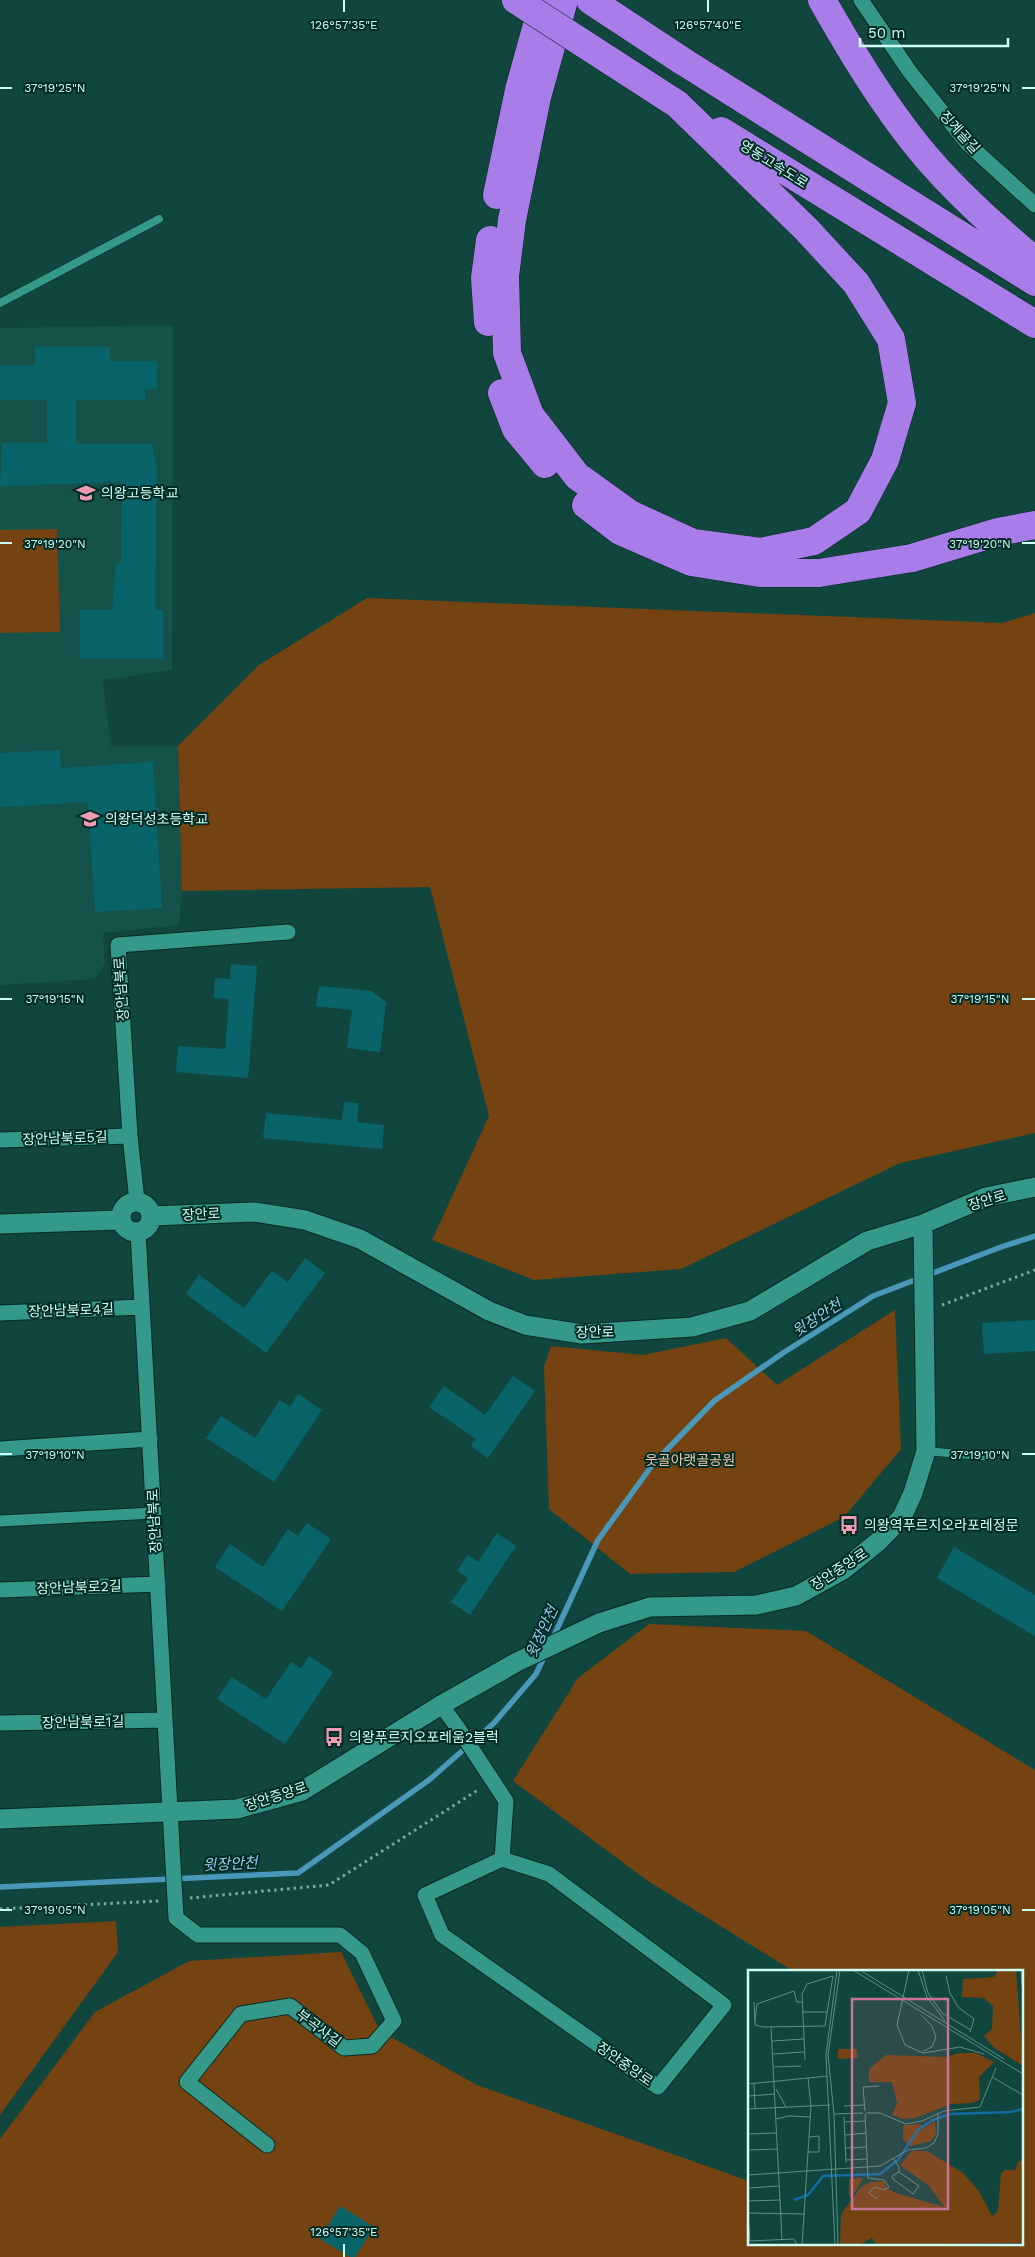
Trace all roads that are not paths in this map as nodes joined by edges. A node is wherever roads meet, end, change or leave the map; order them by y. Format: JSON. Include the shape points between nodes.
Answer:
{"nodes":[{"id":1,"x":516,"y":0,"type":"edge"},
{"id":2,"x":544,"y":0,"type":"edge"},
{"id":3,"x":564,"y":0,"type":"edge"},
{"id":4,"x":590,"y":0,"type":"edge"},
{"id":5,"x":822,"y":0,"type":"edge"},
{"id":6,"x":861,"y":0,"type":"edge"},
{"id":7,"x":678,"y":104,"type":"junction"},
{"id":8,"x":1035,"y":206,"type":"edge"},
{"id":9,"x":159,"y":219,"type":"dead end"},
{"id":10,"x":1035,"y":261,"type":"edge"},
{"id":11,"x":1035,"y":282,"type":"edge"},
{"id":12,"x":0,"y":303,"type":"edge"},
{"id":13,"x":1035,"y":324,"type":"edge"},
{"id":14,"x":1035,"y":525,"type":"edge"},
{"id":15,"x":288,"y":932,"type":"dead end"},
{"id":16,"x":130,"y":1136,"type":"junction"},
{"id":17,"x":0,"y":1140,"type":"edge"},
{"id":18,"x":1035,"y":1187,"type":"edge"},
{"id":19,"x":136,"y":1201,"type":"junction"},
{"id":20,"x":151,"y":1216,"type":"junction"},
{"id":21,"x":120,"y":1220,"type":"junction"},
{"id":22,"x":0,"y":1224,"type":"edge"},
{"id":23,"x":923,"y":1224,"type":"junction"},
{"id":24,"x":138,"y":1232,"type":"junction"},
{"id":25,"x":142,"y":1307,"type":"junction"},
{"id":26,"x":0,"y":1313,"type":"edge"},
{"id":27,"x":150,"y":1440,"type":"junction"},
{"id":28,"x":0,"y":1449,"type":"edge"},
{"id":29,"x":926,"y":1451,"type":"junction"},
{"id":30,"x":992,"y":1457,"type":"dead end"},
{"id":31,"x":154,"y":1513,"type":"junction"},
{"id":32,"x":0,"y":1521,"type":"edge"},
{"id":33,"x":158,"y":1584,"type":"junction"},
{"id":34,"x":0,"y":1590,"type":"edge"},
{"id":35,"x":441,"y":1705,"type":"junction"},
{"id":36,"x":165,"y":1720,"type":"junction"},
{"id":37,"x":0,"y":1723,"type":"edge"},
{"id":38,"x":170,"y":1811,"type":"junction"},
{"id":39,"x":0,"y":1819,"type":"edge"},
{"id":40,"x":502,"y":1859,"type":"junction"},
{"id":41,"x":267,"y":2145,"type":"dead end"}],
"edges":[{"from":1,"to":7,"type":"highway","name":"영동고속도로","bridge":true},
{"from":2,"to":14,"type":"highway","via":[[519,90],[493,217],[486,278],[490,360],[516,428],[569,493],[620,531],[691,562],[760,573],[819,573],[912,558],[998,532]]},
{"from":3,"to":7,"type":"highway","via":[[537,97],[512,220],[505,276],[507,353],[530,415],[577,476],[630,514],[693,543],[760,552],[814,541],[858,511],[885,460],[902,403],[891,339],[856,283],[806,229]]},
{"from":4,"to":11,"type":"highway"},
{"from":5,"to":10,"type":"highway","via":[[864,73],[918,147],[985,218]]},
{"from":6,"to":8,"type":"street","name":"징계골길","via":[[910,72],[968,143]]},
{"from":7,"to":13,"type":"highway","name":"영동고속도로"},
{"from":9,"to":12,"type":"lane"},
{"from":15,"to":16,"type":"street","name":"장안남북로","via":[[118,946]]},
{"from":16,"to":17,"type":"street","name":"장안남북로5길"},
{"from":16,"to":19,"type":"street","name":"장안남북로"},
{"from":18,"to":23,"type":"street","name":"장안로","via":[[986,1197]]},
{"from":19,"to":20,"type":"street","via":[[149,1209]]},
{"from":19,"to":21,"type":"street","via":[[121,1210]]},
{"from":20,"to":23,"type":"street","name":"장안로","via":[[254,1212],[305,1220],[360,1239],[489,1311],[525,1325],[582,1334],[692,1327],[750,1311],[867,1241]]},
{"from":20,"to":24,"type":"street","via":[[150,1223]]},
{"from":21,"to":22,"type":"street"},
{"from":21,"to":24,"type":"street","via":[[130,1232]]},
{"from":23,"to":29,"type":"street","name":"장안중앙로"},
{"from":24,"to":25,"type":"street","name":"장안남북로"},
{"from":25,"to":26,"type":"street","name":"장안남북로4길"},
{"from":25,"to":27,"type":"street","name":"장안남북로"},
{"from":27,"to":28,"type":"street"},
{"from":27,"to":31,"type":"street","name":"장안남북로"},
{"from":29,"to":30,"type":"lane"},
{"from":29,"to":35,"type":"street","name":"장안중앙로","via":[[902,1517],[880,1542],[843,1570],[796,1596],[756,1606],[650,1607],[599,1623],[517,1662]]},
{"from":31,"to":32,"type":"street"},
{"from":31,"to":33,"type":"street","name":"장안남북로"},
{"from":33,"to":34,"type":"street","name":"장안남북로2길"},
{"from":33,"to":36,"type":"street","name":"장안남북로"},
{"from":35,"to":38,"type":"street","name":"장안중앙로","via":[[302,1791],[237,1809]]},
{"from":35,"to":40,"type":"street","via":[[506,1801]]},
{"from":36,"to":37,"type":"street","name":"장안남북로1길"},
{"from":36,"to":38,"type":"street","name":"장안남북로"},
{"from":38,"to":39,"type":"street","name":"장안중앙로"},
{"from":38,"to":41,"type":"street","name":"부곡사길","via":[[176,1918],[198,1935],[340,1935],[362,1954],[394,2021],[372,2046],[344,2048],[290,2006],[240,2014],[186,2082]]},
{"from":40,"to":40,"type":"street","name":"장안중앙로","via":[[425,1895],[442,1935],[658,2087],[724,2005],[549,1874]]}]}
